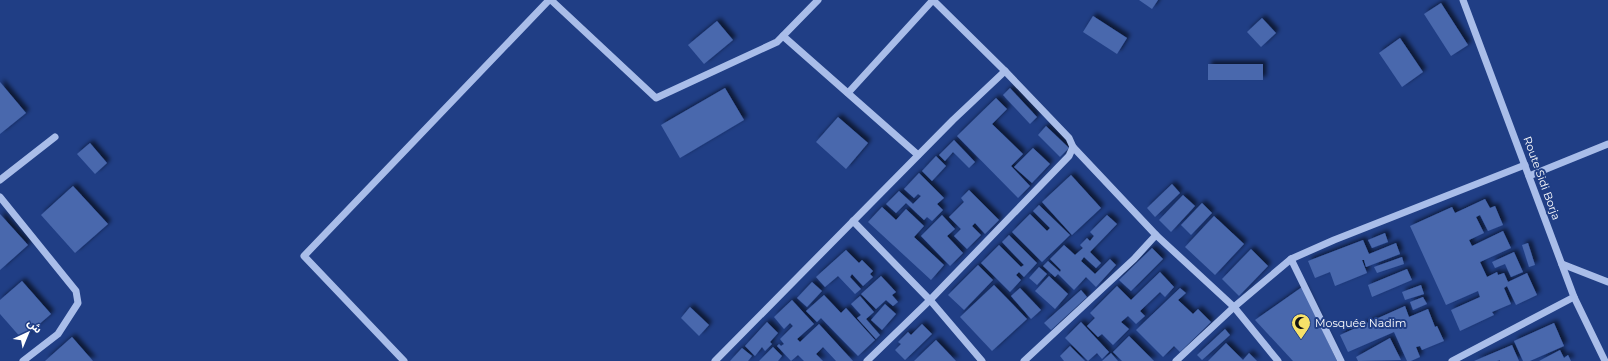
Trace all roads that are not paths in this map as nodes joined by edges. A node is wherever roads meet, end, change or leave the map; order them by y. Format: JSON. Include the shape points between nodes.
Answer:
{"nodes":[{"id":1,"x":550,"y":0,"type":"edge"},
{"id":2,"x":818,"y":0,"type":"edge"},
{"id":3,"x":933,"y":0,"type":"edge"},
{"id":4,"x":1463,"y":0,"type":"edge"},
{"id":5,"x":783,"y":36,"type":"junction"},
{"id":6,"x":1005,"y":71,"type":"junction"},
{"id":7,"x":848,"y":93,"type":"junction"},
{"id":8,"x":55,"y":137,"type":"dead end"},
{"id":9,"x":1608,"y":144,"type":"edge"},
{"id":10,"x":1073,"y":147,"type":"junction"},
{"id":11,"x":918,"y":155,"type":"junction"},
{"id":12,"x":1525,"y":165,"type":"junction"},
{"id":13,"x":1529,"y":176,"type":"junction"},
{"id":14,"x":0,"y":180,"type":"edge"},
{"id":15,"x":0,"y":197,"type":"edge"},
{"id":16,"x":853,"y":221,"type":"junction"},
{"id":17,"x":1156,"y":234,"type":"junction"},
{"id":18,"x":1291,"y":259,"type":"junction"},
{"id":19,"x":1562,"y":264,"type":"junction"},
{"id":20,"x":1608,"y":282,"type":"edge"},
{"id":21,"x":1574,"y":297,"type":"junction"},
{"id":22,"x":930,"y":300,"type":"junction"},
{"id":23,"x":1234,"y":307,"type":"junction"},
{"id":24,"x":23,"y":361,"type":"edge"},
{"id":25,"x":404,"y":361,"type":"edge"},
{"id":26,"x":715,"y":361,"type":"edge"},
{"id":27,"x":867,"y":361,"type":"edge"},
{"id":28,"x":982,"y":361,"type":"edge"},
{"id":29,"x":1024,"y":361,"type":"edge"},
{"id":30,"x":1176,"y":361,"type":"edge"},
{"id":31,"x":1278,"y":361,"type":"edge"},
{"id":32,"x":1341,"y":361,"type":"edge"},
{"id":33,"x":1452,"y":361,"type":"edge"},
{"id":34,"x":1605,"y":361,"type":"edge"}],
"edges":[{"from":1,"to":5,"type":"street","via":[[656,98],[777,42]]},
{"from":1,"to":25,"type":"street","via":[[304,256]]},
{"from":2,"to":5,"type":"street"},
{"from":3,"to":6,"type":"street"},
{"from":3,"to":7,"type":"street"},
{"from":4,"to":12,"type":"street","name":"Route Sidi Borja"},
{"from":5,"to":7,"type":"street"},
{"from":6,"to":10,"type":"street","via":[[1069,138]]},
{"from":6,"to":11,"type":"street"},
{"from":7,"to":11,"type":"street"},
{"from":8,"to":14,"type":"street"},
{"from":9,"to":13,"type":"street"},
{"from":10,"to":17,"type":"street"},
{"from":10,"to":22,"type":"street","via":[[1069,156]]},
{"from":11,"to":16,"type":"street"},
{"from":12,"to":13,"type":"street","name":"Route Sidi Borja"},
{"from":12,"to":18,"type":"street"},
{"from":13,"to":19,"type":"street","name":"Route Sidi Borja"},
{"from":15,"to":24,"type":"street","via":[[76,291],[78,303],[58,334]]},
{"from":16,"to":22,"type":"street"},
{"from":16,"to":26,"type":"street"},
{"from":17,"to":23,"type":"street"},
{"from":17,"to":29,"type":"street","via":[[1134,259]]},
{"from":18,"to":23,"type":"street"},
{"from":18,"to":32,"type":"street"},
{"from":19,"to":20,"type":"street"},
{"from":19,"to":21,"type":"street","name":"Route Sidi Borja"},
{"from":21,"to":33,"type":"street"},
{"from":21,"to":34,"type":"street","name":"Route Sidi Borja"},
{"from":22,"to":27,"type":"street"},
{"from":22,"to":28,"type":"street"},
{"from":23,"to":30,"type":"street"},
{"from":23,"to":31,"type":"street"}]}
